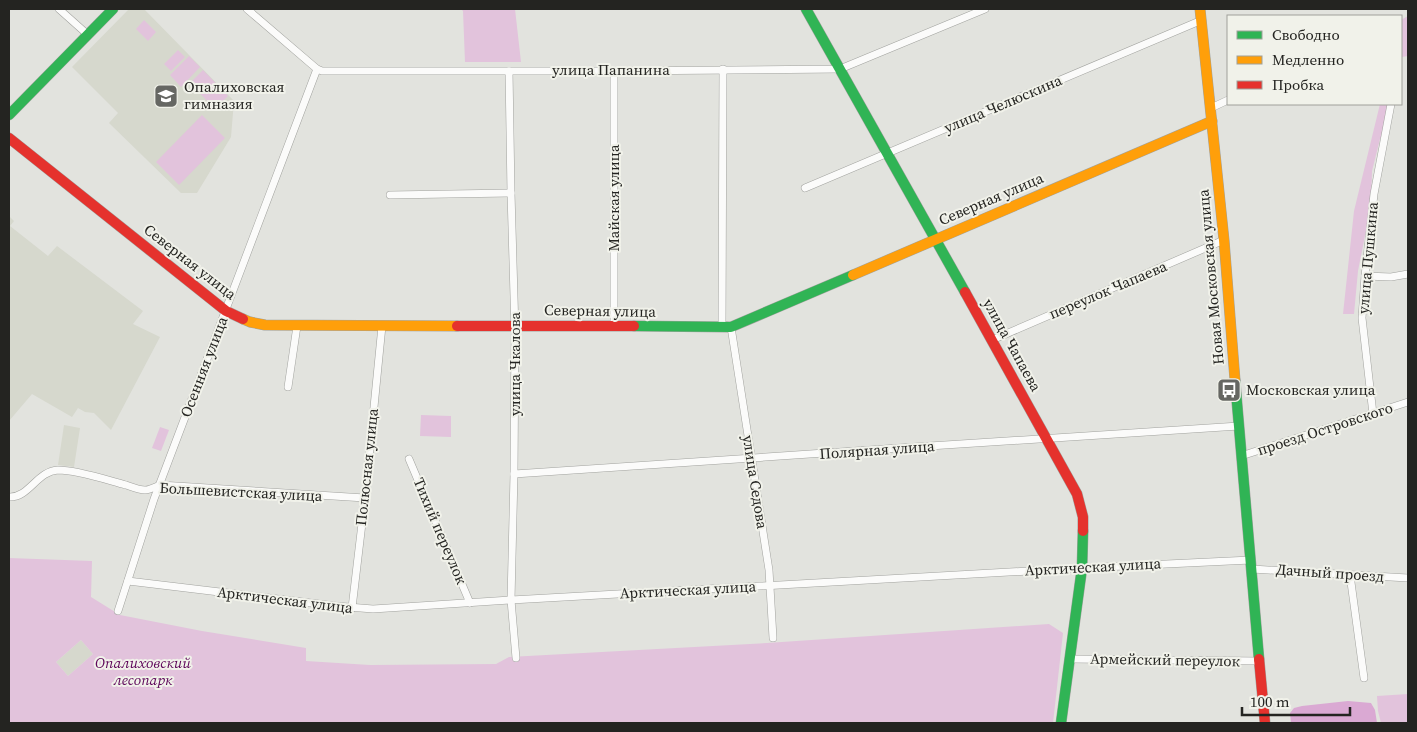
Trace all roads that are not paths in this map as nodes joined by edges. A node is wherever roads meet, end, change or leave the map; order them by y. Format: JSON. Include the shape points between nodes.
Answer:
{"nodes":[{"id":1,"x":59,"y":9,"type":"edge"},
{"id":2,"x":113,"y":9,"type":"edge"},
{"id":3,"x":247,"y":9,"type":"edge"},
{"id":4,"x":806,"y":9,"type":"edge"},
{"id":5,"x":985,"y":9,"type":"edge"},
{"id":6,"x":1200,"y":9,"type":"edge"},
{"id":7,"x":1202,"y":20,"type":"junction"},
{"id":8,"x":87,"y":34,"type":"junction"},
{"id":9,"x":316,"y":69,"type":"junction"},
{"id":10,"x":723,"y":69,"type":"junction"},
{"id":11,"x":840,"y":69,"type":"junction"},
{"id":12,"x":509,"y":71,"type":"junction"},
{"id":13,"x":614,"y":71,"type":"junction"},
{"id":14,"x":1227,"y":100,"type":"edge"},
{"id":15,"x":1391,"y":105,"type":"edge"},
{"id":16,"x":1211,"y":108,"type":"junction"},
{"id":17,"x":9,"y":115,"type":"edge"},
{"id":18,"x":1212,"y":121,"type":"junction"},
{"id":19,"x":9,"y":138,"type":"edge"},
{"id":20,"x":887,"y":153,"type":"junction"},
{"id":21,"x":805,"y":188,"type":"dead end"},
{"id":22,"x":511,"y":193,"type":"junction"},
{"id":23,"x":390,"y":194,"type":"dead end"},
{"id":24,"x":936,"y":239,"type":"junction"},
{"id":25,"x":1224,"y":240,"type":"junction"},
{"id":26,"x":1408,"y":274,"type":"edge"},
{"id":27,"x":1365,"y":276,"type":"junction"},
{"id":28,"x":226,"y":311,"type":"junction"},
{"id":29,"x":515,"y":324,"type":"junction"},
{"id":30,"x":297,"y":326,"type":"junction"},
{"id":31,"x":382,"y":326,"type":"junction"},
{"id":32,"x":614,"y":326,"type":"junction"},
{"id":33,"x":726,"y":327,"type":"junction"},
{"id":34,"x":992,"y":340,"type":"junction"},
{"id":35,"x":288,"y":387,"type":"dead end"},
{"id":36,"x":1408,"y":402,"type":"edge"},
{"id":37,"x":1373,"y":414,"type":"junction"},
{"id":38,"x":1239,"y":426,"type":"junction"},
{"id":39,"x":1046,"y":437,"type":"junction"},
{"id":40,"x":1241,"y":456,"type":"junction"},
{"id":41,"x":409,"y":459,"type":"dead end"},
{"id":42,"x":751,"y":459,"type":"junction"},
{"id":43,"x":514,"y":474,"type":"junction"},
{"id":44,"x":160,"y":485,"type":"junction"},
{"id":45,"x":9,"y":497,"type":"edge"},
{"id":46,"x":365,"y":498,"type":"junction"},
{"id":47,"x":1251,"y":564,"type":"junction"},
{"id":48,"x":1082,"y":568,"type":"junction"},
{"id":49,"x":1350,"y":575,"type":"junction"},
{"id":50,"x":1408,"y":578,"type":"edge"},
{"id":51,"x":128,"y":581,"type":"junction"},
{"id":52,"x":770,"y":586,"type":"junction"},
{"id":53,"x":511,"y":600,"type":"junction"},
{"id":54,"x":470,"y":603,"type":"junction"},
{"id":55,"x":352,"y":608,"type":"junction"},
{"id":56,"x":118,"y":611,"type":"dead end"},
{"id":57,"x":773,"y":638,"type":"dead end"},
{"id":58,"x":516,"y":658,"type":"dead end"},
{"id":59,"x":1070,"y":659,"type":"junction"},
{"id":60,"x":1259,"y":661,"type":"junction"},
{"id":61,"x":1364,"y":678,"type":"dead end"},
{"id":62,"x":1061,"y":723,"type":"edge"},
{"id":63,"x":1265,"y":723,"type":"edge"}],
"edges":[{"from":1,"to":8,"type":"street"},
{"from":2,"to":8,"type":"street"},
{"from":3,"to":9,"type":"street"},
{"from":4,"to":11,"type":"street","name":"улица Чапаева"},
{"from":5,"to":11,"type":"street","name":"улица Папанина"},
{"from":6,"to":7,"type":"street","name":"Новая Московская улица"},
{"from":7,"to":16,"type":"street","name":"Новая Московская улица"},
{"from":7,"to":20,"type":"street","name":"улица Челюскина"},
{"from":8,"to":17,"type":"street"},
{"from":9,"to":12,"type":"street","name":"улица Папанина"},
{"from":9,"to":28,"type":"street","name":"Осенняя улица"},
{"from":10,"to":11,"type":"street","name":"улица Папанина"},
{"from":10,"to":13,"type":"street","name":"улица Папанина"},
{"from":10,"to":33,"type":"street","name":"улица Седова"},
{"from":11,"to":20,"type":"street","name":"улица Чапаева"},
{"from":12,"to":13,"type":"street","name":"улица Папанина"},
{"from":12,"to":22,"type":"street","name":"улица Чкалова"},
{"from":13,"to":32,"type":"street","name":"Майская улица"},
{"from":14,"to":16,"type":"street"},
{"from":15,"to":27,"type":"street","name":"улица Пушкина","via":[[1374,194]]},
{"from":16,"to":18,"type":"street","name":"Новая Московская улица"},
{"from":18,"to":24,"type":"street","name":"Северная улица"},
{"from":18,"to":25,"type":"street","name":"Новая Московская улица"},
{"from":19,"to":28,"type":"street","name":"Северная улица"},
{"from":20,"to":21,"type":"street","name":"улица Челюскина"},
{"from":20,"to":24,"type":"street","name":"улица Чапаева"},
{"from":22,"to":23,"type":"street"},
{"from":22,"to":29,"type":"street","name":"улица Чкалова"},
{"from":24,"to":33,"type":"street","name":"Северная улица"},
{"from":24,"to":34,"type":"street","name":"улица Чапаева"},
{"from":25,"to":34,"type":"street","name":"переулок Чапаева"},
{"from":25,"to":38,"type":"street","name":"Новая Московская улица"},
{"from":26,"to":27,"type":"street"},
{"from":27,"to":37,"type":"street","name":"улица Пушкина","via":[[1362,318]]},
{"from":28,"to":30,"type":"street","name":"Северная улица","via":[[265,326]]},
{"from":28,"to":44,"type":"street","name":"Осенняя улица"},
{"from":29,"to":31,"type":"street","name":"Северная улица"},
{"from":29,"to":32,"type":"street","name":"Северная улица"},
{"from":29,"to":43,"type":"street","name":"улица Чкалова"},
{"from":30,"to":31,"type":"street","name":"Северная улица"},
{"from":30,"to":35,"type":"street"},
{"from":31,"to":46,"type":"street","name":"Полюсная улица"},
{"from":32,"to":33,"type":"street","name":"Северная улица"},
{"from":33,"to":42,"type":"street","name":"улица Седова"},
{"from":34,"to":39,"type":"street","name":"улица Чапаева"},
{"from":36,"to":37,"type":"street","name":"проезд Островского"},
{"from":37,"to":40,"type":"street","name":"проезд Островского"},
{"from":38,"to":39,"type":"street","name":"Полярная улица"},
{"from":38,"to":40,"type":"street","name":"Новая Московская улица"},
{"from":39,"to":42,"type":"street","name":"Полярная улица"},
{"from":39,"to":48,"type":"street","name":"улица Чапаева","via":[[1081,506]]},
{"from":40,"to":47,"type":"street","name":"Новая Московская улица"},
{"from":41,"to":54,"type":"street","name":"Тихий переулок"},
{"from":42,"to":43,"type":"street","name":"Полярная улица"},
{"from":42,"to":52,"type":"street","name":"улица Седова"},
{"from":43,"to":53,"type":"street","name":"улица Чкалова"},
{"from":44,"to":45,"type":"street","name":"Большевистская улица","via":[[146,490],[59,470],[50,471],[21,494]]},
{"from":44,"to":46,"type":"street","name":"Большевистская улица"},
{"from":44,"to":51,"type":"street","name":"Осенняя улица"},
{"from":46,"to":55,"type":"street","name":"Полюсная улица"},
{"from":47,"to":48,"type":"street","name":"Арктическая улица"},
{"from":47,"to":49,"type":"street","name":"Дачный проезд"},
{"from":47,"to":60,"type":"street","name":"Новая Московская улица"},
{"from":48,"to":52,"type":"street","name":"Арктическая улица"},
{"from":48,"to":59,"type":"street","name":"улица Чапаева"},
{"from":49,"to":50,"type":"street","name":"Дачный проезд"},
{"from":49,"to":61,"type":"street"},
{"from":51,"to":55,"type":"street","name":"Арктическая улица"},
{"from":51,"to":56,"type":"street","name":"Осенняя улица"},
{"from":52,"to":53,"type":"street","name":"Арктическая улица"},
{"from":52,"to":57,"type":"street","name":"улица Седова"},
{"from":53,"to":54,"type":"street","name":"Арктическая улица"},
{"from":53,"to":58,"type":"street","name":"улица Чкалова"},
{"from":54,"to":55,"type":"street","name":"Арктическая улица"},
{"from":59,"to":60,"type":"street","name":"Армейский переулок"},
{"from":59,"to":62,"type":"street","name":"улица Чапаева"},
{"from":60,"to":63,"type":"street","name":"Новая Московская улица"}]}
